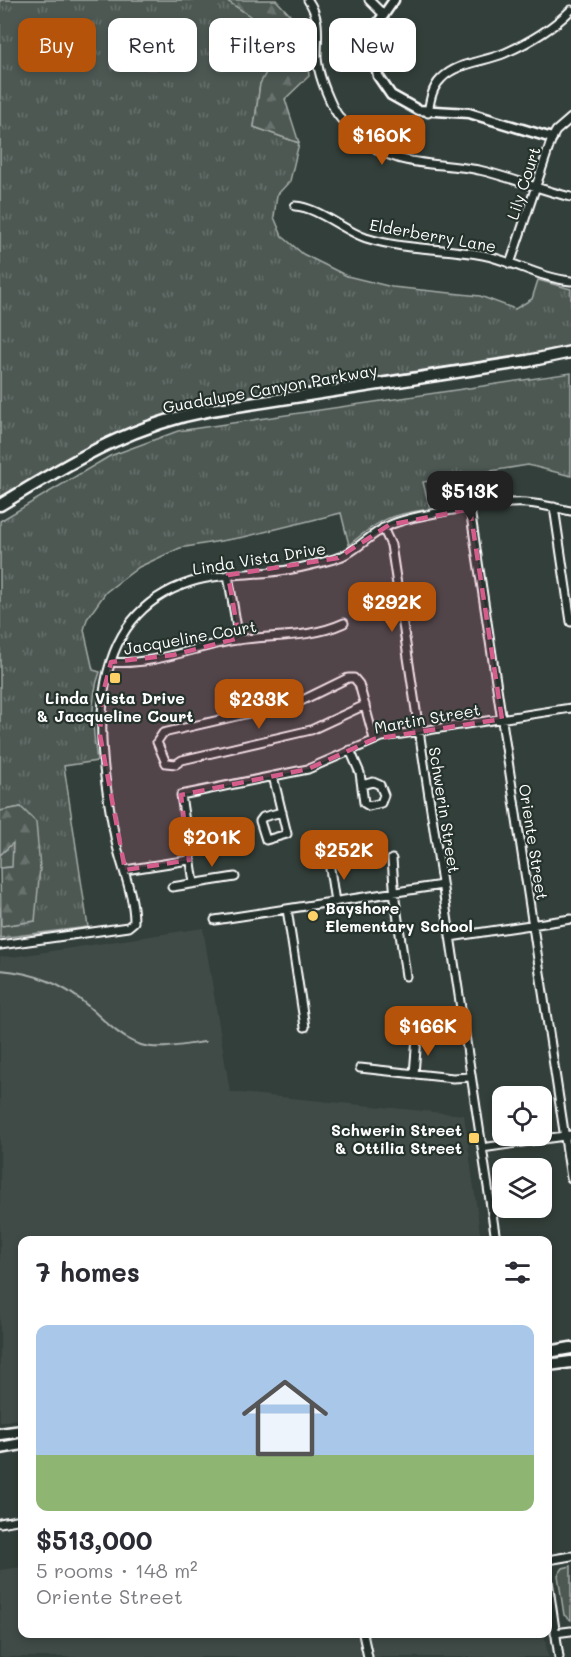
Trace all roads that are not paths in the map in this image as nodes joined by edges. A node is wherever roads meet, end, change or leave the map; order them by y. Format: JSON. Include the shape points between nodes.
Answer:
{"nodes":[{"id":1,"x":309,"y":0,"type":"edge"},
{"id":2,"x":369,"y":0,"type":"edge"},
{"id":3,"x":394,"y":0,"type":"edge"},
{"id":4,"x":571,"y":10,"type":"edge"},
{"id":5,"x":384,"y":15,"type":"junction"},
{"id":6,"x":428,"y":112,"type":"junction"},
{"id":7,"x":571,"y":118,"type":"edge"},
{"id":8,"x":552,"y":138,"type":"junction"},
{"id":9,"x":536,"y":186,"type":"junction"},
{"id":10,"x":571,"y":197,"type":"edge"},
{"id":11,"x":295,"y":206,"type":"dead end"},
{"id":12,"x":510,"y":264,"type":"junction"},
{"id":13,"x":571,"y":281,"type":"edge"},
{"id":14,"x":571,"y":352,"type":"edge"},
{"id":15,"x":571,"y":358,"type":"edge"},
{"id":16,"x":528,"y":361,"type":"junction"},
{"id":17,"x":0,"y":505,"type":"edge"},
{"id":18,"x":554,"y":507,"type":"junction"},
{"id":19,"x":470,"y":509,"type":"junction"},
{"id":20,"x":571,"y":511,"type":"edge"},
{"id":21,"x":383,"y":528,"type":"junction"},
{"id":22,"x":228,"y":575,"type":"junction"},
{"id":23,"x":571,"y":622,"type":"edge"},
{"id":24,"x":344,"y":623,"type":"dead end"},
{"id":25,"x":239,"y":640,"type":"junction"},
{"id":26,"x":111,"y":662,"type":"junction"},
{"id":27,"x":365,"y":705,"type":"junction"},
{"id":28,"x":571,"y":708,"type":"edge"},
{"id":29,"x":502,"y":719,"type":"junction"},
{"id":30,"x":419,"y":732,"type":"junction"},
{"id":31,"x":374,"y":739,"type":"junction"},
{"id":32,"x":350,"y":750,"type":"junction"},
{"id":33,"x":273,"y":776,"type":"junction"},
{"id":34,"x":362,"y":785,"type":"dead end"},
{"id":35,"x":282,"y":812,"type":"junction"},
{"id":36,"x":223,"y":826,"type":"dead end"},
{"id":37,"x":186,"y":832,"type":"junction"},
{"id":38,"x":392,"y":859,"type":"dead end"},
{"id":39,"x":189,"y":861,"type":"junction"},
{"id":40,"x":329,"y":862,"type":"dead end"},
{"id":41,"x":125,"y":870,"type":"junction"},
{"id":42,"x":235,"y":877,"type":"dead end"},
{"id":43,"x":194,"y":883,"type":"junction"},
{"id":44,"x":442,"y":885,"type":"junction"},
{"id":45,"x":172,"y":886,"type":"dead end"},
{"id":46,"x":395,"y":892,"type":"junction"},
{"id":47,"x":335,"y":902,"type":"junction"},
{"id":48,"x":287,"y":909,"type":"junction"},
{"id":49,"x":571,"y":919,"type":"edge"},
{"id":50,"x":215,"y":920,"type":"dead end"},
{"id":51,"x":533,"y":925,"type":"junction"},
{"id":52,"x":450,"y":937,"type":"junction"},
{"id":53,"x":0,"y":945,"type":"edge"},
{"id":54,"x":406,"y":976,"type":"dead end"},
{"id":55,"x":305,"y":1027,"type":"dead end"},
{"id":56,"x":417,"y":1037,"type":"dead end"},
{"id":57,"x":360,"y":1068,"type":"dead end"},
{"id":58,"x":414,"y":1074,"type":"junction"},
{"id":59,"x":471,"y":1077,"type":"junction"},
{"id":60,"x":568,"y":1136,"type":"edge"},
{"id":61,"x":482,"y":1148,"type":"junction"},
{"id":62,"x":571,"y":1178,"type":"edge"},
{"id":63,"x":495,"y":1236,"type":"edge"},
{"id":64,"x":571,"y":1348,"type":"edge"},
{"id":65,"x":552,"y":1351,"type":"edge"},
{"id":66,"x":571,"y":1362,"type":"edge"},
{"id":67,"x":552,"y":1364,"type":"edge"},
{"id":68,"x":18,"y":1432,"type":"edge"},
{"id":69,"x":0,"y":1434,"type":"edge"},
{"id":70,"x":18,"y":1445,"type":"edge"},
{"id":71,"x":0,"y":1448,"type":"edge"},
{"id":72,"x":18,"y":1521,"type":"edge"},
{"id":73,"x":0,"y":1523,"type":"edge"},
{"id":74,"x":571,"y":1557,"type":"edge"},
{"id":75,"x":552,"y":1559,"type":"edge"},
{"id":76,"x":552,"y":1611,"type":"edge"},
{"id":77,"x":571,"y":1630,"type":"edge"},
{"id":78,"x":555,"y":1633,"type":"junction"},
{"id":79,"x":364,"y":1638,"type":"edge"},
{"id":80,"x":368,"y":1657,"type":"edge"},
{"id":81,"x":559,"y":1657,"type":"edge"}],
"edges":[{"from":1,"to":9,"type":"street","via":[[318,24],[320,76],[344,124],[369,146],[418,164],[476,170]]},
{"from":2,"to":5,"type":"street"},
{"from":3,"to":5,"type":"street"},
{"from":4,"to":6,"type":"street","via":[[553,26],[505,53],[443,77],[434,89]]},
{"from":5,"to":6,"type":"street","via":[[372,44],[378,76],[400,101]]},
{"from":6,"to":8,"type":"street","via":[[469,113]]},
{"from":7,"to":8,"type":"street","name":"Lily Court"},
{"from":8,"to":9,"type":"street","name":"Lily Court"},
{"from":9,"to":10,"type":"street"},
{"from":9,"to":12,"type":"street","name":"Lily Court"},
{"from":11,"to":12,"type":"street","name":"Elderberry Lane","via":[[306,207],[347,230],[377,241],[483,255]]},
{"from":12,"to":13,"type":"street","name":"Elderberry Lane"},
{"from":14,"to":16,"type":"main road","name":"Guadalupe Canyon Parkway"},
{"from":15,"to":16,"type":"main road","name":"Guadalupe Canyon Parkway"},
{"from":16,"to":17,"type":"main road","name":"Guadalupe Canyon Parkway","via":[[167,420],[97,447]]},
{"from":18,"to":19,"type":"street","name":"Linda Vista Drive","via":[[524,503]]},
{"from":18,"to":20,"type":"street","name":"Linda Vista Drive"},
{"from":18,"to":23,"type":"street"},
{"from":19,"to":21,"type":"street","name":"Linda Vista Drive"},
{"from":19,"to":29,"type":"street","name":"Oriente Street"},
{"from":21,"to":22,"type":"street","name":"Linda Vista Drive","via":[[338,558],[280,571]]},
{"from":21,"to":30,"type":"street","name":"Schwerin Street","via":[[391,545]]},
{"from":22,"to":25,"type":"street"},
{"from":22,"to":26,"type":"street","name":"Linda Vista Drive","via":[[191,582],[151,604],[131,624]]},
{"from":24,"to":25,"type":"street","name":"Jacqueline Court","via":[[308,634]]},
{"from":25,"to":26,"type":"street","name":"Jacqueline Court","via":[[173,656]]},
{"from":26,"to":41,"type":"street","name":"Linda Vista Drive","via":[[102,697],[100,735],[115,833]]},
{"from":27,"to":27,"type":"street","via":[[359,684],[348,678],[301,701],[163,734],[157,742],[166,763],[176,764],[311,730]]},
{"from":27,"to":31,"type":"street"},
{"from":28,"to":29,"type":"street","name":"Martin Street"},
{"from":29,"to":30,"type":"street","name":"Martin Street"},
{"from":29,"to":51,"type":"street","name":"Oriente Street"},
{"from":30,"to":31,"type":"street","name":"Martin Street"},
{"from":30,"to":44,"type":"street","name":"Schwerin Street"},
{"from":31,"to":32,"type":"street","name":"Martin Street"},
{"from":32,"to":33,"type":"street","name":"Martin Street","via":[[317,766]]},
{"from":32,"to":34,"type":"street"},
{"from":33,"to":35,"type":"street"},
{"from":33,"to":37,"type":"street","name":"Martin Street","via":[[181,795]]},
{"from":35,"to":35,"type":"street","via":[[287,834],[266,840],[260,821]]},
{"from":36,"to":37,"type":"street"},
{"from":37,"to":39,"type":"street","name":"Martin Street"},
{"from":38,"to":46,"type":"street"},
{"from":39,"to":41,"type":"street"},
{"from":39,"to":43,"type":"street","name":"Martin Street"},
{"from":40,"to":47,"type":"street"},
{"from":41,"to":53,"type":"street","name":"Linda Vista Drive","via":[[134,920],[128,927]]},
{"from":42,"to":43,"type":"street"},
{"from":43,"to":45,"type":"street"},
{"from":44,"to":46,"type":"street"},
{"from":44,"to":52,"type":"street","name":"Schwerin Street"},
{"from":46,"to":47,"type":"street"},
{"from":46,"to":54,"type":"street"},
{"from":47,"to":48,"type":"street"},
{"from":48,"to":50,"type":"street"},
{"from":48,"to":55,"type":"street"},
{"from":49,"to":51,"type":"street"},
{"from":51,"to":52,"type":"street"},
{"from":51,"to":60,"type":"street","name":"Oriente Street"},
{"from":52,"to":59,"type":"street","name":"Schwerin Street"},
{"from":56,"to":58,"type":"street"},
{"from":57,"to":58,"type":"street"},
{"from":58,"to":59,"type":"street"},
{"from":59,"to":61,"type":"street","name":"Schwerin Street"},
{"from":60,"to":61,"type":"street"},
{"from":60,"to":62,"type":"street","name":"Oriente Street"},
{"from":61,"to":63,"type":"street","name":"Schwerin Street"},
{"from":64,"to":65,"type":"main road"},
{"from":66,"to":67,"type":"main road"},
{"from":68,"to":69,"type":"main road"},
{"from":70,"to":71,"type":"main road"},
{"from":72,"to":73,"type":"street"},
{"from":74,"to":75,"type":"street"},
{"from":76,"to":78,"type":"street"},
{"from":77,"to":78,"type":"street"},
{"from":78,"to":81,"type":"street"},
{"from":79,"to":80,"type":"street"}]}
